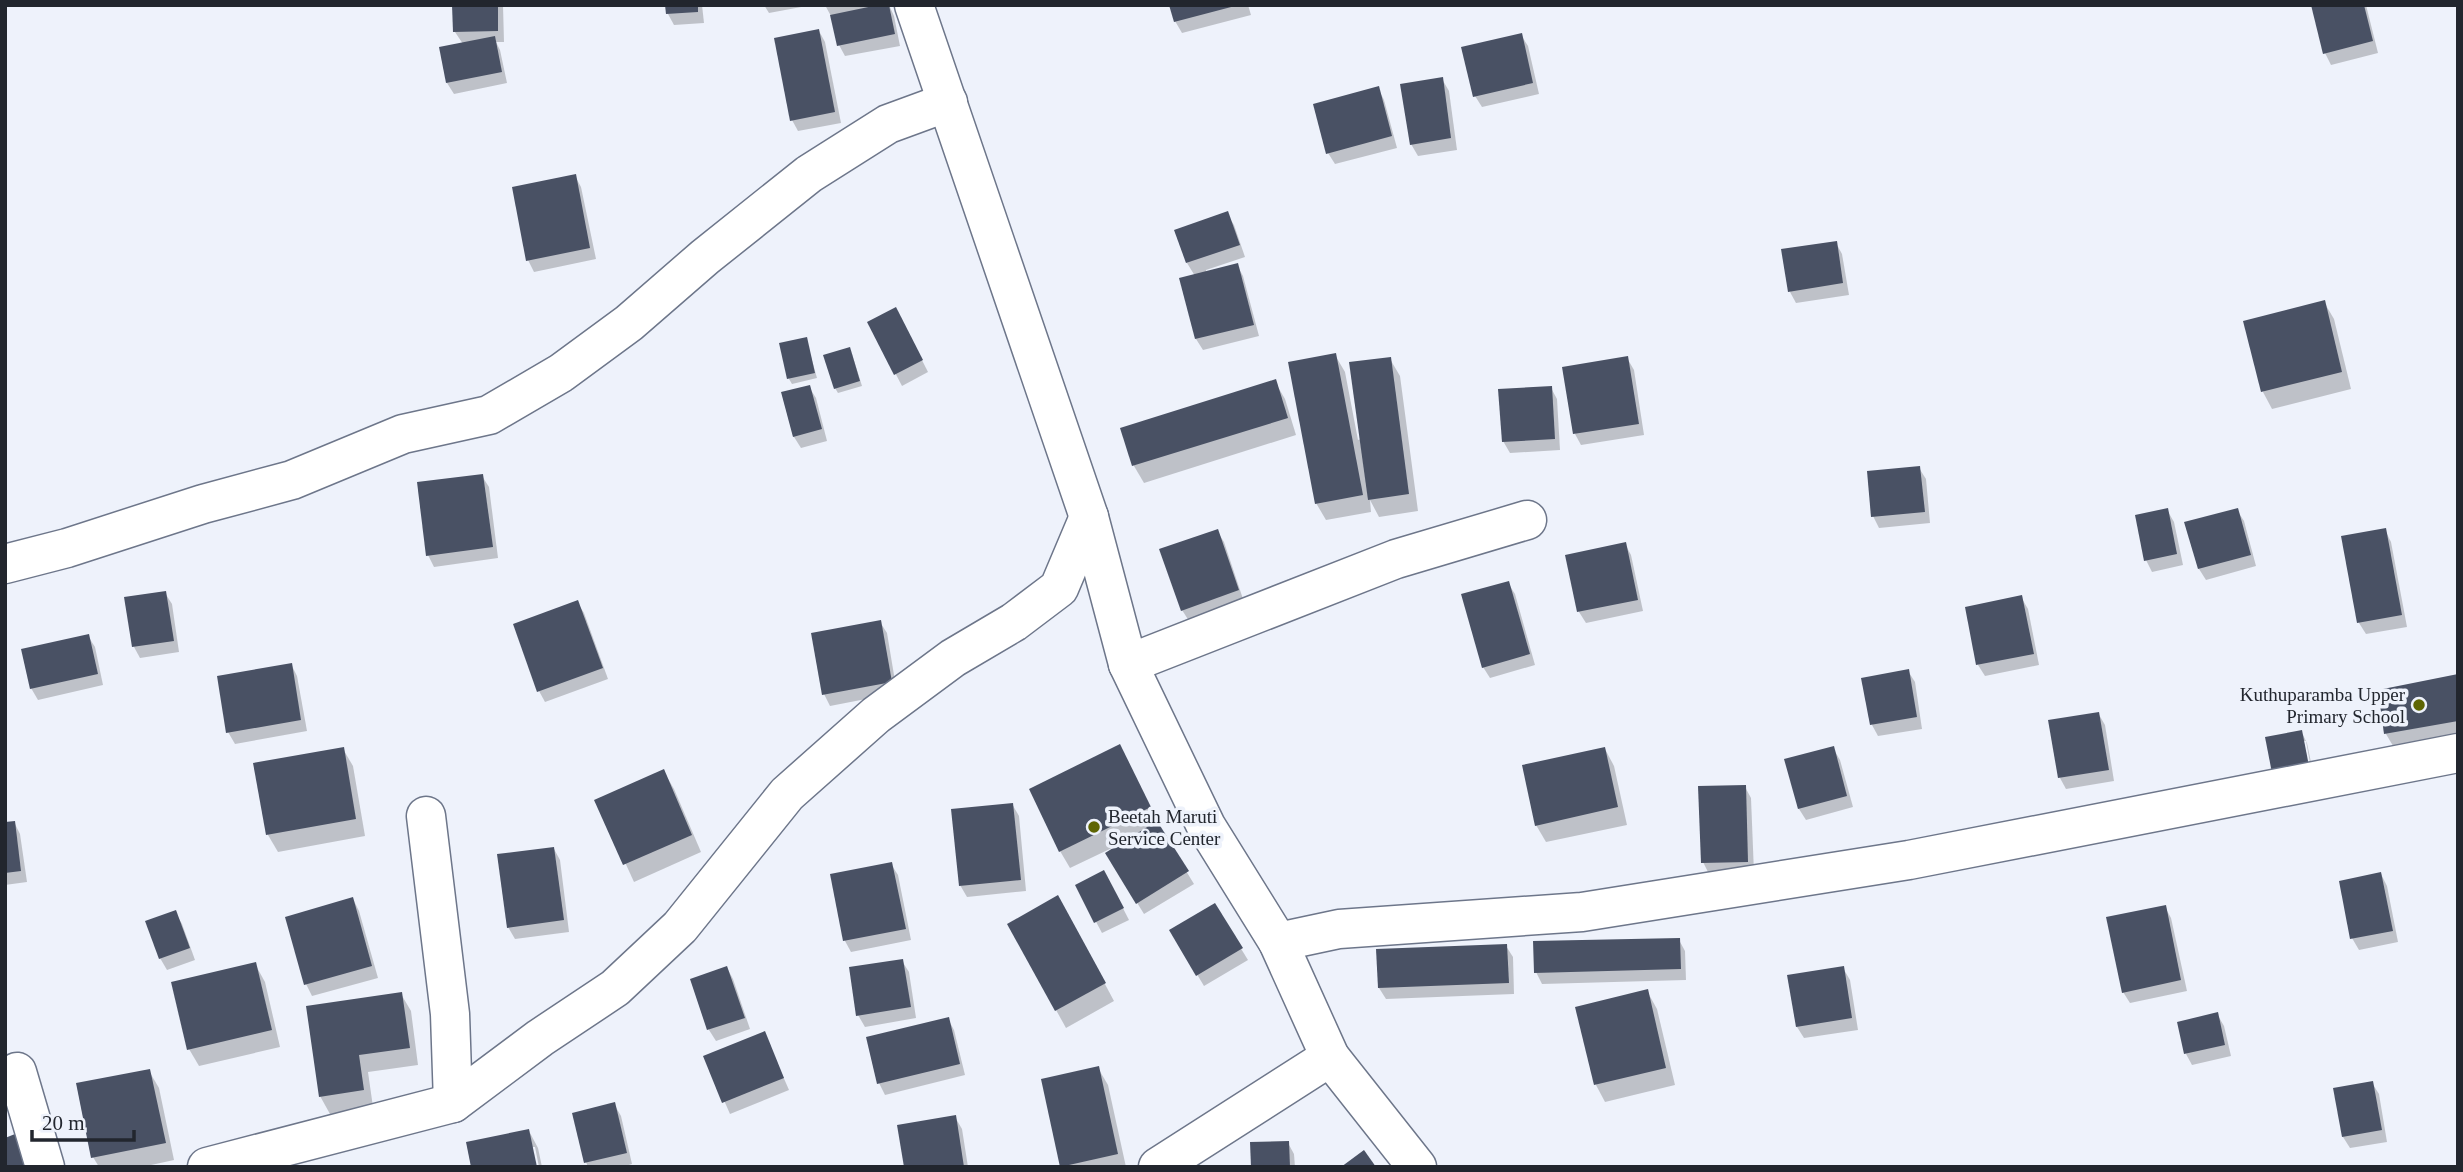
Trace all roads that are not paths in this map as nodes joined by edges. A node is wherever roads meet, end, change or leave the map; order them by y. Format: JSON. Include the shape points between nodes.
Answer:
{"nodes":[{"id":1,"x":914,"y":5,"type":"edge"},
{"id":2,"x":948,"y":102,"type":"junction"},
{"id":3,"x":1089,"y":517,"type":"junction"},
{"id":4,"x":1527,"y":520,"type":"dead end"},
{"id":5,"x":5,"y":564,"type":"edge"},
{"id":6,"x":1128,"y":664,"type":"junction"},
{"id":7,"x":2458,"y":753,"type":"edge"},
{"id":8,"x":426,"y":816,"type":"dead end"},
{"id":9,"x":1278,"y":942,"type":"junction"},
{"id":10,"x":1330,"y":1057,"type":"junction"},
{"id":11,"x":17,"y":1072,"type":"dead end"},
{"id":12,"x":453,"y":1103,"type":"junction"},
{"id":13,"x":45,"y":1167,"type":"edge"},
{"id":14,"x":207,"y":1167,"type":"edge"},
{"id":15,"x":1158,"y":1167,"type":"edge"},
{"id":16,"x":1417,"y":1167,"type":"edge"}],
"edges":[{"from":1,"to":2,"type":"street"},
{"from":2,"to":3,"type":"street"},
{"from":2,"to":5,"type":"street","via":[[888,124],[809,174],[629,323],[561,373],[489,415],[403,434],[292,480]]},
{"from":3,"to":6,"type":"street"},
{"from":3,"to":12,"type":"street","via":[[1059,588],[876,715],[787,794],[680,927],[615,988]]},
{"from":4,"to":6,"type":"street","via":[[1396,559]]},
{"from":6,"to":9,"type":"street","via":[[1206,826]]},
{"from":7,"to":9,"type":"street","via":[[1895,863],[1582,912],[1339,929]]},
{"from":8,"to":12,"type":"street","via":[[450,1014]]},
{"from":9,"to":10,"type":"street"},
{"from":10,"to":15,"type":"street"},
{"from":10,"to":16,"type":"street"},
{"from":11,"to":13,"type":"street"},
{"from":12,"to":14,"type":"street"}]}
